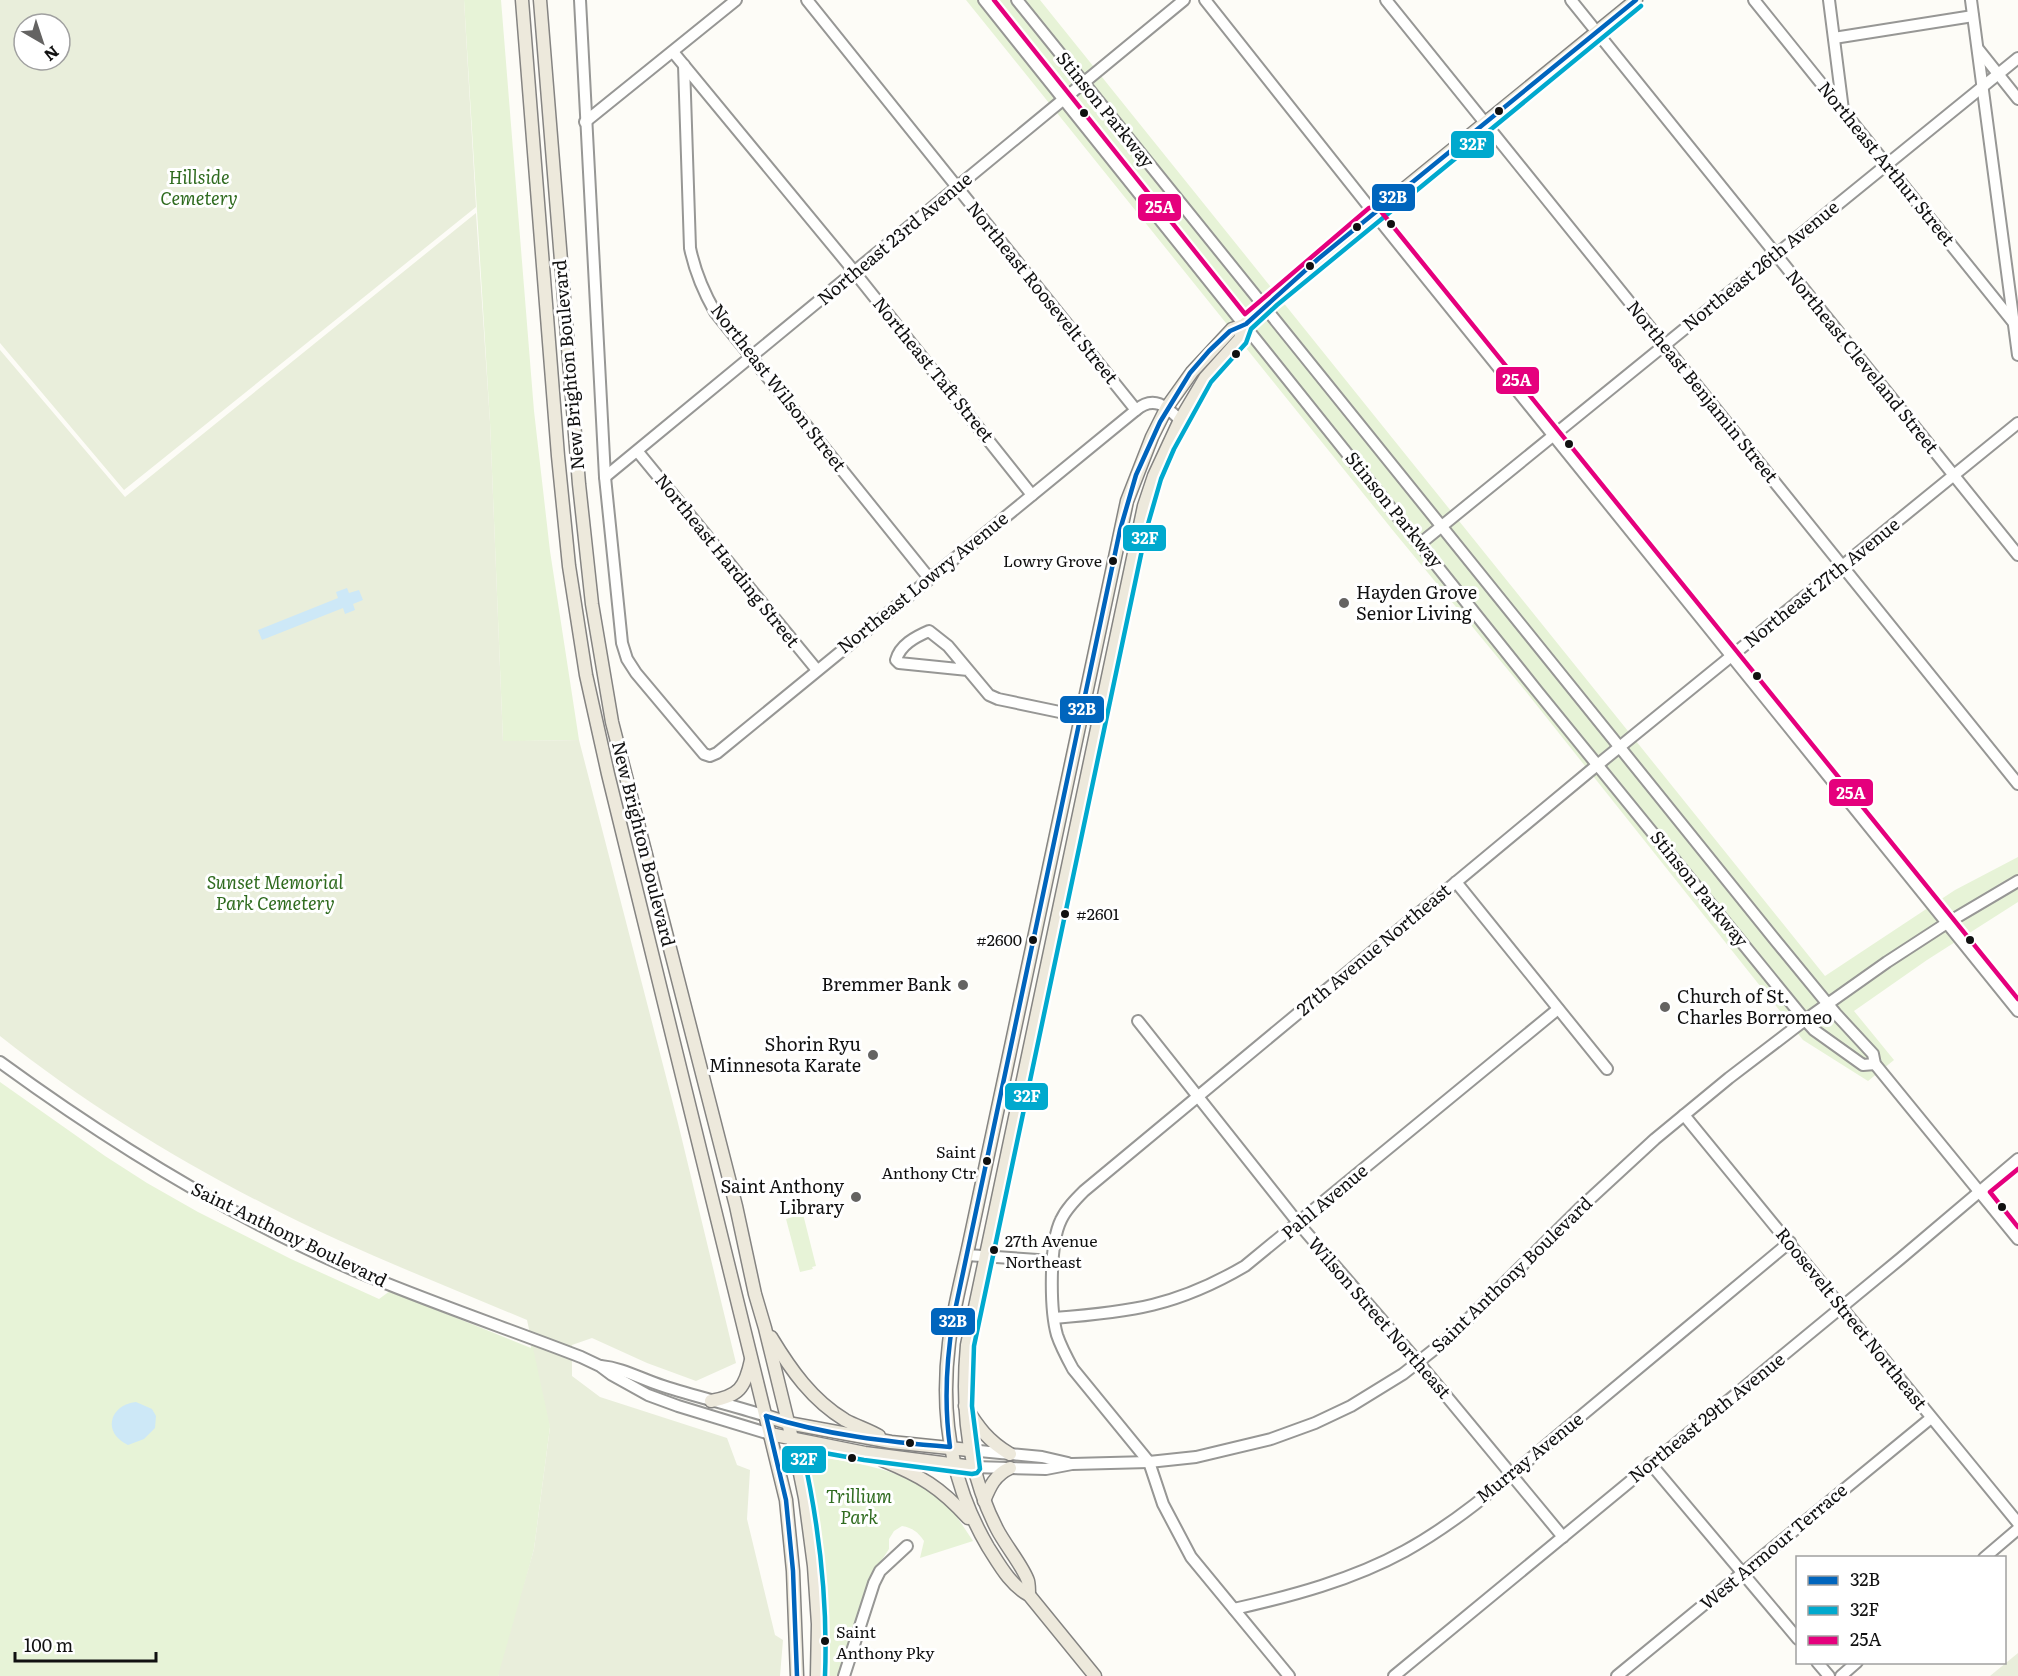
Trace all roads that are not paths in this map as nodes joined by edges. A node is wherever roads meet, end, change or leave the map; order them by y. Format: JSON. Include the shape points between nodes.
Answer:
{"nodes":[{"id":1,"x":522,"y":0,"type":"edge"},
{"id":2,"x":540,"y":0,"type":"edge"},
{"id":3,"x":580,"y":0,"type":"edge"},
{"id":4,"x":736,"y":0,"type":"edge"},
{"id":5,"x":807,"y":0,"type":"edge"},
{"id":6,"x":984,"y":0,"type":"edge"},
{"id":7,"x":1017,"y":0,"type":"edge"},
{"id":8,"x":1184,"y":0,"type":"edge"},
{"id":9,"x":1205,"y":0,"type":"edge"},
{"id":10,"x":1386,"y":0,"type":"edge"},
{"id":11,"x":1571,"y":0,"type":"edge"},
{"id":12,"x":1636,"y":0,"type":"edge"},
{"id":13,"x":1754,"y":0,"type":"edge"},
{"id":14,"x":1829,"y":0,"type":"edge"},
{"id":15,"x":1971,"y":0,"type":"edge"},
{"id":16,"x":1973,"y":16,"type":"junction"},
{"id":17,"x":1597,"y":32,"type":"junction"},
{"id":18,"x":1834,"y":38,"type":"junction"},
{"id":19,"x":1978,"y":48,"type":"junction"},
{"id":20,"x":673,"y":52,"type":"junction"},
{"id":21,"x":2018,"y":58,"type":"edge"},
{"id":22,"x":684,"y":64,"type":"junction"},
{"id":23,"x":1998,"y":74,"type":"junction"},
{"id":24,"x":1083,"y":83,"type":"junction"},
{"id":25,"x":1983,"y":87,"type":"junction"},
{"id":26,"x":1064,"y":99,"type":"junction"},
{"id":27,"x":2018,"y":99,"type":"edge"},
{"id":28,"x":1844,"y":110,"type":"junction"},
{"id":29,"x":585,"y":122,"type":"junction"},
{"id":30,"x":1485,"y":123,"type":"junction"},
{"id":31,"x":1887,"y":164,"type":"junction"},
{"id":32,"x":957,"y":187,"type":"junction"},
{"id":33,"x":1374,"y":214,"type":"junction"},
{"id":34,"x":1775,"y":255,"type":"junction"},
{"id":35,"x":854,"y":272,"type":"junction"},
{"id":36,"x":1263,"y":307,"type":"junction"},
{"id":37,"x":1244,"y":325,"type":"junction"},
{"id":38,"x":2016,"y":325,"type":"edge"},
{"id":39,"x":1664,"y":345,"type":"junction"},
{"id":40,"x":2018,"y":355,"type":"edge"},
{"id":41,"x":752,"y":357,"type":"junction"},
{"id":42,"x":1140,"y":406,"type":"junction"},
{"id":43,"x":1167,"y":407,"type":"junction"},
{"id":44,"x":1180,"y":420,"type":"junction"},
{"id":45,"x":2018,"y":423,"type":"edge"},
{"id":46,"x":1553,"y":436,"type":"junction"},
{"id":47,"x":638,"y":452,"type":"junction"},
{"id":48,"x":1954,"y":476,"type":"junction"},
{"id":49,"x":605,"y":477,"type":"junction"},
{"id":50,"x":1032,"y":495,"type":"junction"},
{"id":51,"x":1442,"y":527,"type":"junction"},
{"id":52,"x":1421,"y":543,"type":"junction"},
{"id":53,"x":2018,"y":555,"type":"edge"},
{"id":54,"x":1843,"y":567,"type":"junction"},
{"id":55,"x":929,"y":578,"type":"junction"},
{"id":56,"x":1732,"y":657,"type":"junction"},
{"id":57,"x":817,"y":670,"type":"junction"},
{"id":58,"x":968,"y":670,"type":"junction"},
{"id":59,"x":1080,"y":716,"type":"junction"},
{"id":60,"x":1098,"y":720,"type":"junction"},
{"id":61,"x":1619,"y":748,"type":"junction"},
{"id":62,"x":710,"y":756,"type":"joint"},
{"id":63,"x":1598,"y":765,"type":"junction"},
{"id":64,"x":2018,"y":784,"type":"edge"},
{"id":65,"x":2018,"y":881,"type":"edge"},
{"id":66,"x":1456,"y":882,"type":"junction"},
{"id":67,"x":1947,"y":923,"type":"junction"},
{"id":68,"x":1828,"y":1004,"type":"junction"},
{"id":69,"x":1558,"y":1009,"type":"junction"},
{"id":70,"x":2018,"y":1011,"type":"edge"},
{"id":71,"x":1805,"y":1020,"type":"junction"},
{"id":72,"x":1138,"y":1021,"type":"dead end"},
{"id":73,"x":0,"y":1062,"type":"edge"},
{"id":74,"x":1875,"y":1064,"type":"junction"},
{"id":75,"x":1606,"y":1069,"type":"dead end"},
{"id":76,"x":1199,"y":1096,"type":"junction"},
{"id":77,"x":1684,"y":1115,"type":"junction"},
{"id":78,"x":2018,"y":1159,"type":"edge"},
{"id":79,"x":1979,"y":1191,"type":"junction"},
{"id":80,"x":1299,"y":1224,"type":"junction"},
{"id":81,"x":2018,"y":1239,"type":"edge"},
{"id":82,"x":1790,"y":1242,"type":"junction"},
{"id":83,"x":967,"y":1255,"type":"junction"},
{"id":84,"x":985,"y":1256,"type":"junction"},
{"id":85,"x":1052,"y":1261,"type":"junction"},
{"id":86,"x":1842,"y":1307,"type":"junction"},
{"id":87,"x":1054,"y":1318,"type":"junction"},
{"id":88,"x":765,"y":1328,"type":"junction"},
{"id":89,"x":752,"y":1356,"type":"junction"},
{"id":90,"x":1419,"y":1363,"type":"junction"},
{"id":91,"x":600,"y":1366,"type":"junction"},
{"id":92,"x":711,"y":1401,"type":"junction"},
{"id":93,"x":964,"y":1404,"type":"junction"},
{"id":94,"x":766,"y":1416,"type":"junction"},
{"id":95,"x":1930,"y":1418,"type":"junction"},
{"id":96,"x":788,"y":1423,"type":"junction"},
{"id":97,"x":770,"y":1434,"type":"junction"},
{"id":98,"x":792,"y":1438,"type":"junction"},
{"id":99,"x":891,"y":1442,"type":"junction"},
{"id":100,"x":865,"y":1453,"type":"junction"},
{"id":101,"x":1010,"y":1454,"type":"junction"},
{"id":102,"x":952,"y":1456,"type":"junction"},
{"id":103,"x":971,"y":1458,"type":"junction"},
{"id":104,"x":1149,"y":1462,"type":"junction"},
{"id":105,"x":1650,"y":1463,"type":"junction"},
{"id":106,"x":1072,"y":1464,"type":"junction"},
{"id":107,"x":1010,"y":1468,"type":"junction"},
{"id":108,"x":1511,"y":1474,"type":"junction"},
{"id":109,"x":984,"y":1501,"type":"junction"},
{"id":110,"x":2018,"y":1523,"type":"edge"},
{"id":111,"x":2018,"y":1529,"type":"edge"},
{"id":112,"x":979,"y":1531,"type":"junction"},
{"id":113,"x":1563,"y":1537,"type":"junction"},
{"id":114,"x":908,"y":1546,"type":"dead end"},
{"id":115,"x":1985,"y":1556,"type":"edge"},
{"id":116,"x":1742,"y":1572,"type":"junction"},
{"id":117,"x":1029,"y":1595,"type":"junction"},
{"id":118,"x":1234,"y":1609,"type":"junction"},
{"id":119,"x":1796,"y":1638,"type":"edge"},
{"id":120,"x":1819,"y":1664,"type":"edge"},
{"id":121,"x":1855,"y":1664,"type":"edge"},
{"id":122,"x":797,"y":1676,"type":"edge"},
{"id":123,"x":817,"y":1676,"type":"edge"},
{"id":124,"x":844,"y":1676,"type":"edge"},
{"id":125,"x":1095,"y":1676,"type":"edge"},
{"id":126,"x":1289,"y":1676,"type":"edge"},
{"id":127,"x":1394,"y":1676,"type":"edge"},
{"id":128,"x":1617,"y":1676,"type":"edge"},
{"id":129,"x":1829,"y":1676,"type":"edge"},
{"id":130,"x":1841,"y":1676,"type":"edge"}],
"edges":[{"from":1,"to":89,"type":"main road","name":"New Brighton Boulevard","via":[[558,456],[586,675]]},
{"from":2,"to":88,"type":"main road","name":"New Brighton Boulevard","via":[[592,604],[612,722]]},
{"from":3,"to":29,"type":"street","name":"New Brighton Boulevard"},
{"from":4,"to":20,"type":"street"},
{"from":5,"to":32,"type":"street","name":"Northeast Roosevelt Street"},
{"from":6,"to":26,"type":"street","name":"Stinson Parkway"},
{"from":7,"to":24,"type":"street","name":"Stinson Parkway"},
{"from":8,"to":24,"type":"street","name":"Northeast 23rd Avenue"},
{"from":9,"to":33,"type":"street"},
{"from":10,"to":30,"type":"street","name":"Northeast Benjamin Street"},
{"from":11,"to":17,"type":"street","name":"Northeast Cleveland Street"},
{"from":12,"to":17,"type":"main road"},
{"from":13,"to":28,"type":"street","name":"Northeast Arthur Street"},
{"from":14,"to":18,"type":"street"},
{"from":15,"to":16,"type":"street"},
{"from":16,"to":18,"type":"street"},
{"from":16,"to":19,"type":"street"},
{"from":17,"to":30,"type":"main road"},
{"from":17,"to":34,"type":"street","name":"Northeast Cleveland Street"},
{"from":18,"to":28,"type":"street"},
{"from":19,"to":23,"type":"street"},
{"from":19,"to":25,"type":"street"},
{"from":20,"to":22,"type":"street","name":"Northeast Taft Street"},
{"from":20,"to":29,"type":"street"},
{"from":21,"to":23,"type":"street","name":"Northeast 26th Avenue"},
{"from":22,"to":35,"type":"street","name":"Northeast Taft Street"},
{"from":22,"to":41,"type":"street","name":"Northeast Wilson Street","via":[[690,248],[695,271],[715,312]]},
{"from":23,"to":25,"type":"street","name":"Northeast 26th Avenue"},
{"from":23,"to":27,"type":"street"},
{"from":24,"to":26,"type":"street","name":"Northeast 23rd Avenue"},
{"from":24,"to":36,"type":"street","name":"Stinson Parkway"},
{"from":25,"to":31,"type":"street","name":"Northeast 26th Avenue"},
{"from":25,"to":38,"type":"street"},
{"from":26,"to":32,"type":"street","name":"Northeast 23rd Avenue"},
{"from":26,"to":37,"type":"street","name":"Stinson Parkway"},
{"from":28,"to":31,"type":"street","name":"Northeast Arthur Street"},
{"from":29,"to":49,"type":"street","name":"New Brighton Boulevard"},
{"from":30,"to":33,"type":"main road"},
{"from":30,"to":39,"type":"street","name":"Northeast Benjamin Street"},
{"from":31,"to":34,"type":"street","name":"Northeast 26th Avenue"},
{"from":31,"to":38,"type":"street","name":"Northeast Arthur Street"},
{"from":32,"to":35,"type":"street","name":"Northeast 23rd Avenue"},
{"from":32,"to":42,"type":"street","name":"Northeast Roosevelt Street"},
{"from":33,"to":36,"type":"main road"},
{"from":33,"to":46,"type":"street"},
{"from":34,"to":39,"type":"street","name":"Northeast 26th Avenue"},
{"from":34,"to":48,"type":"street","name":"Northeast Cleveland Street"},
{"from":35,"to":41,"type":"street","name":"Northeast 23rd Avenue"},
{"from":35,"to":50,"type":"street","name":"Northeast Taft Street"},
{"from":36,"to":37,"type":"main road"},
{"from":36,"to":51,"type":"street","name":"Stinson Parkway"},
{"from":37,"to":43,"type":"main road","via":[[1232,329],[1214,347]]},
{"from":37,"to":44,"type":"main road","via":[[1240,339],[1205,378]]},
{"from":37,"to":52,"type":"street","name":"Stinson Parkway"},
{"from":38,"to":40,"type":"street"},
{"from":39,"to":46,"type":"street","name":"Northeast 26th Avenue"},
{"from":39,"to":54,"type":"street","name":"Northeast Benjamin Street"},
{"from":41,"to":47,"type":"street","name":"Northeast 23rd Avenue"},
{"from":41,"to":55,"type":"street","name":"Northeast Wilson Street"},
{"from":42,"to":43,"type":"street","via":[[1154,402]]},
{"from":42,"to":50,"type":"street","name":"Northeast Lowry Avenue"},
{"from":43,"to":44,"type":"street"},
{"from":43,"to":59,"type":"main road","via":[[1127,501]]},
{"from":44,"to":60,"type":"main road","via":[[1144,506]]},
{"from":45,"to":48,"type":"street","name":"Northeast 27th Avenue"},
{"from":46,"to":51,"type":"street","name":"Northeast 26th Avenue"},
{"from":46,"to":56,"type":"street"},
{"from":47,"to":49,"type":"street","name":"Northeast 23rd Avenue"},
{"from":47,"to":57,"type":"street","name":"Northeast Harding Street"},
{"from":48,"to":53,"type":"street","name":"Northeast Cleveland Street"},
{"from":48,"to":54,"type":"street","name":"Northeast 27th Avenue"},
{"from":49,"to":62,"type":"street","name":"New Brighton Boulevard","via":[[621,643],[627,659],[704,754]]},
{"from":50,"to":55,"type":"street","name":"Northeast Lowry Avenue"},
{"from":51,"to":52,"type":"street","name":"Northeast 26th Avenue"},
{"from":51,"to":61,"type":"street","name":"Stinson Parkway"},
{"from":52,"to":63,"type":"street","name":"Stinson Parkway"},
{"from":54,"to":56,"type":"street","name":"Northeast 27th Avenue"},
{"from":54,"to":64,"type":"street","name":"Northeast Benjamin Street"},
{"from":55,"to":57,"type":"street","name":"Northeast Lowry Avenue"},
{"from":56,"to":61,"type":"street","name":"Northeast 27th Avenue"},
{"from":56,"to":67,"type":"street"},
{"from":57,"to":62,"type":"street","name":"Northeast Lowry Avenue"},
{"from":58,"to":58,"type":"street","via":[[898,663],[896,660],[915,637],[929,631]]},
{"from":58,"to":59,"type":"street","via":[[989,695],[998,699]]},
{"from":59,"to":60,"type":"street"},
{"from":59,"to":83,"type":"main road"},
{"from":60,"to":84,"type":"main road"},
{"from":61,"to":63,"type":"street","name":"Northeast 27th Avenue"},
{"from":61,"to":68,"type":"street","name":"Stinson Parkway"},
{"from":63,"to":66,"type":"street","name":"27th Avenue Northeast"},
{"from":63,"to":71,"type":"street","name":"Stinson Parkway"},
{"from":65,"to":67,"type":"street","name":"Saint Anthony Boulevard"},
{"from":66,"to":69,"type":"street"},
{"from":66,"to":76,"type":"street","name":"27th Avenue Northeast"},
{"from":67,"to":68,"type":"street","name":"Saint Anthony Boulevard"},
{"from":67,"to":70,"type":"street"},
{"from":68,"to":71,"type":"street","name":"Saint Anthony Boulevard"},
{"from":68,"to":74,"type":"street","name":"Stinson Parkway","via":[[1873,1054]]},
{"from":69,"to":75,"type":"street"},
{"from":69,"to":80,"type":"street","name":"Pahl Avenue"},
{"from":71,"to":74,"type":"street","name":"Stinson Parkway","via":[[1863,1065]]},
{"from":71,"to":77,"type":"street","name":"Saint Anthony Boulevard"},
{"from":72,"to":76,"type":"street","name":"Wilson Street Northeast"},
{"from":73,"to":91,"type":"street","name":"Saint Anthony Boulevard","via":[[49,1098],[191,1188],[356,1270]]},
{"from":74,"to":79,"type":"street","name":"Stinson Parkway"},
{"from":76,"to":80,"type":"street","name":"Wilson Street Northeast"},
{"from":76,"to":85,"type":"street","name":"27th Avenue Northeast","via":[[1071,1204],[1060,1220]]},
{"from":77,"to":82,"type":"street","name":"Roosevelt Street Northeast"},
{"from":77,"to":90,"type":"street","name":"Saint Anthony Boulevard","via":[[1578,1209],[1464,1324]]},
{"from":78,"to":79,"type":"street","name":"Northeast 29th Avenue"},
{"from":79,"to":81,"type":"street","name":"Stinson Parkway"},
{"from":79,"to":86,"type":"street","name":"Northeast 29th Avenue"},
{"from":80,"to":87,"type":"street","name":"Pahl Avenue","via":[[1245,1266],[1190,1295],[1129,1311]]},
{"from":80,"to":90,"type":"street","name":"Wilson Street Northeast"},
{"from":82,"to":86,"type":"street","name":"Roosevelt Street Northeast"},
{"from":82,"to":108,"type":"street","name":"Murray Avenue"},
{"from":83,"to":84,"type":"street"},
{"from":83,"to":102,"type":"main road","via":[[946,1368],[945,1405]]},
{"from":84,"to":85,"type":"street"},
{"from":84,"to":93,"type":"main road","via":[[967,1345]]},
{"from":85,"to":87,"type":"street","name":"27th Avenue Northeast"},
{"from":86,"to":95,"type":"street","name":"Roosevelt Street Northeast"},
{"from":86,"to":105,"type":"street","name":"Northeast 29th Avenue"},
{"from":87,"to":104,"type":"street","name":"27th Avenue Northeast","via":[[1057,1335],[1073,1369]]},
{"from":88,"to":96,"type":"main road","name":"New Brighton Boulevard"},
{"from":88,"to":99,"type":"main road","via":[[799,1380],[821,1403],[848,1422]]},
{"from":89,"to":92,"type":"main road","via":[[740,1390]]},
{"from":89,"to":94,"type":"main road","name":"New Brighton Boulevard"},
{"from":90,"to":104,"type":"street","name":"Saint Anthony Boulevard","via":[[1351,1406],[1281,1436],[1196,1457]]},
{"from":90,"to":108,"type":"street","name":"Wilson Street Northeast"},
{"from":91,"to":92,"type":"street","name":"Saint Anthony Boulevard","via":[[617,1367]]},
{"from":91,"to":97,"type":"street","name":"Saint Anthony Boulevard","via":[[648,1395]]},
{"from":92,"to":94,"type":"street","name":"Saint Anthony Boulevard"},
{"from":93,"to":101,"type":"main road","via":[[983,1434]]},
{"from":93,"to":103,"type":"main road"},
{"from":94,"to":96,"type":"main road","name":"Saint Anthony Boulevard"},
{"from":94,"to":97,"type":"main road","name":"New Brighton Boulevard"},
{"from":95,"to":110,"type":"street","name":"Roosevelt Street Northeast"},
{"from":95,"to":116,"type":"street","name":"West Armour Terrace"},
{"from":96,"to":98,"type":"main road","name":"New Brighton Boulevard"},
{"from":96,"to":99,"type":"main road","name":"Saint Anthony Boulevard"},
{"from":97,"to":98,"type":"main road","name":"Saint Anthony Boulevard"},
{"from":97,"to":122,"type":"main road","name":"New Brighton Boulevard","via":[[786,1500],[794,1571]]},
{"from":98,"to":100,"type":"main road","name":"Saint Anthony Boulevard"},
{"from":98,"to":123,"type":"main road","name":"New Brighton Boulevard","via":[[811,1539],[818,1624]]},
{"from":99,"to":102,"type":"main road","name":"Saint Anthony Boulevard"},
{"from":100,"to":102,"type":"main road","name":"Saint Anthony Boulevard"},
{"from":100,"to":112,"type":"main road","via":[[912,1472],[939,1489]]},
{"from":101,"to":103,"type":"street","name":"Saint Anthony Boulevard"},
{"from":101,"to":106,"type":"street","name":"Saint Anthony Boulevard"},
{"from":102,"to":103,"type":"main road","name":"Saint Anthony Boulevard"},
{"from":102,"to":103,"type":"main road","name":"Saint Anthony Boulevard"},
{"from":102,"to":112,"type":"main road","via":[[965,1502]]},
{"from":103,"to":107,"type":"street","name":"Saint Anthony Boulevard"},
{"from":103,"to":109,"type":"main road"},
{"from":104,"to":106,"type":"street","name":"Saint Anthony Boulevard"},
{"from":104,"to":118,"type":"street","via":[[1163,1504],[1191,1557]]},
{"from":105,"to":113,"type":"street","name":"Northeast 29th Avenue"},
{"from":105,"to":116,"type":"street"},
{"from":106,"to":107,"type":"street","name":"Saint Anthony Boulevard","via":[[1046,1469]]},
{"from":107,"to":109,"type":"main road","via":[[996,1477]]},
{"from":108,"to":113,"type":"street","name":"Wilson Street Northeast"},
{"from":108,"to":118,"type":"street","name":"Murray Avenue","via":[[1405,1551],[1322,1586]]},
{"from":109,"to":117,"type":"main road","via":[[1028,1581]]},
{"from":111,"to":115,"type":"street"},
{"from":112,"to":117,"type":"main road","via":[[1018,1589]]},
{"from":113,"to":127,"type":"street","name":"Northeast 29th Avenue"},
{"from":114,"to":124,"type":"street","via":[[877,1577]]},
{"from":116,"to":119,"type":"street"},
{"from":116,"to":128,"type":"street","name":"West Armour Terrace"},
{"from":117,"to":125,"type":"main road"},
{"from":118,"to":126,"type":"street"},
{"from":120,"to":129,"type":"street"},
{"from":121,"to":130,"type":"street"}]}
